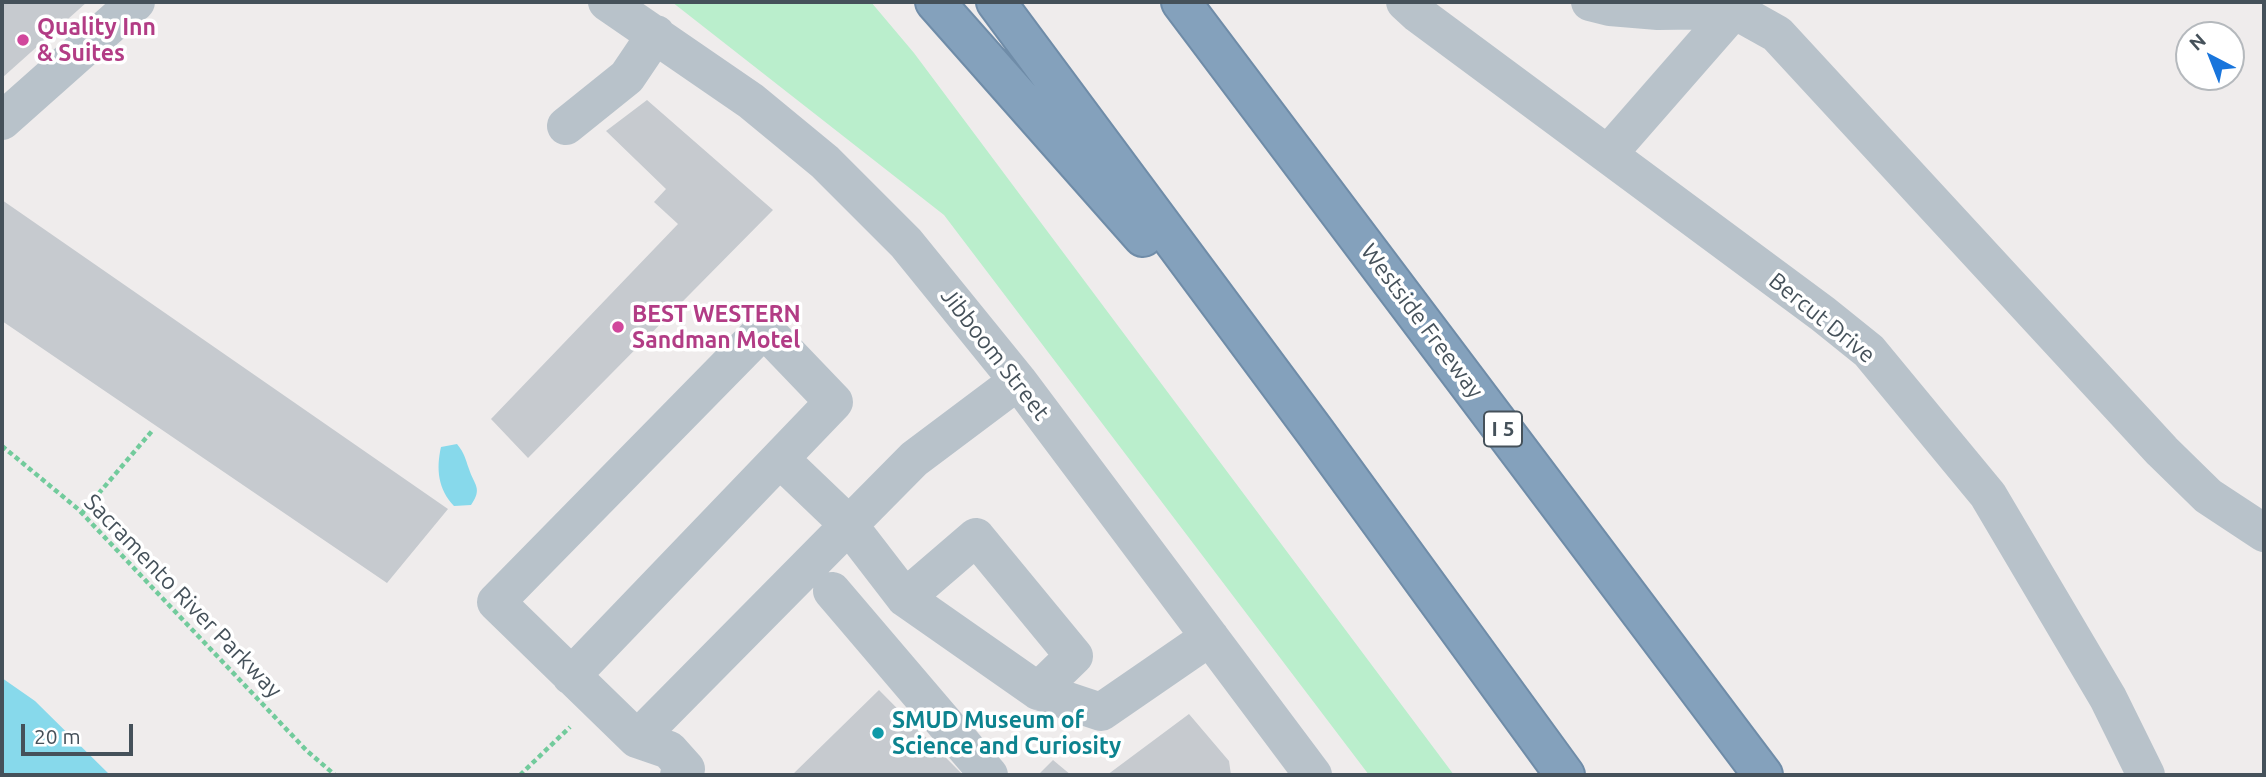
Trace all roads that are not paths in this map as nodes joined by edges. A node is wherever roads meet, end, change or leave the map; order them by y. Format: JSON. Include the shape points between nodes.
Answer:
{"nodes":[{"id":1,"x":136,"y":2,"type":"edge"},
{"id":2,"x":607,"y":2,"type":"edge"},
{"id":3,"x":935,"y":2,"type":"edge"},
{"id":4,"x":996,"y":2,"type":"edge"},
{"id":5,"x":1181,"y":2,"type":"edge"},
{"id":6,"x":1194,"y":2,"type":"edge"},
{"id":7,"x":1405,"y":2,"type":"edge"},
{"id":8,"x":1590,"y":2,"type":"edge"},
{"id":9,"x":1658,"y":6,"type":"edge"},
{"id":10,"x":1737,"y":6,"type":"edge"},
{"id":11,"x":656,"y":34,"type":"junction"},
{"id":12,"x":1242,"y":83,"type":"junction"},
{"id":13,"x":2,"y":121,"type":"edge"},
{"id":14,"x":566,"y":126,"type":"dead end"},
{"id":15,"x":1608,"y":154,"type":"junction"},
{"id":16,"x":1018,"y":381,"type":"junction"},
{"id":17,"x":1316,"y":433,"type":"junction"},
{"id":18,"x":780,"y":459,"type":"junction"},
{"id":19,"x":848,"y":524,"type":"junction"},
{"id":20,"x":2264,"y":533,"type":"edge"},
{"id":21,"x":831,"y":591,"type":"dead end"},
{"id":22,"x":905,"y":598,"type":"junction"},
{"id":23,"x":1210,"y":637,"type":"junction"},
{"id":24,"x":584,"y":688,"type":"junction"},
{"id":25,"x":1038,"y":691,"type":"junction"},
{"id":26,"x":637,"y":739,"type":"junction"},
{"id":27,"x":679,"y":775,"type":"edge"},
{"id":28,"x":989,"y":775,"type":"edge"},
{"id":29,"x":1313,"y":775,"type":"edge"},
{"id":30,"x":1565,"y":775,"type":"edge"},
{"id":31,"x":1763,"y":775,"type":"edge"},
{"id":32,"x":2146,"y":775,"type":"edge"}],
"edges":[{"from":1,"to":13,"type":"street"},
{"from":2,"to":11,"type":"street","name":"Jibboom Street"},
{"from":3,"to":17,"type":"highway"},
{"from":4,"to":17,"type":"highway"},
{"from":5,"to":12,"type":"highway","name":"Westside Freeway","number":"I 5"},
{"from":6,"to":12,"type":"highway"},
{"from":7,"to":15,"type":"street","name":"Bercut Drive"},
{"from":8,"to":9,"type":"street","via":[[1610,7]]},
{"from":9,"to":10,"type":"street"},
{"from":10,"to":15,"type":"street"},
{"from":10,"to":20,"type":"street","via":[[1777,34],[2180,469],[2208,496]]},
{"from":11,"to":14,"type":"street","via":[[627,77]]},
{"from":11,"to":16,"type":"street","name":"Jibboom Street","via":[[751,101],[825,162],[906,243]]},
{"from":12,"to":31,"type":"highway","name":"Westside Freeway","number":"I 5"},
{"from":15,"to":32,"type":"street","name":"Bercut Drive","via":[[1869,351],[1988,495],[2108,698]]},
{"from":16,"to":19,"type":"street","via":[[914,458]]},
{"from":16,"to":23,"type":"street","name":"Jibboom Street"},
{"from":17,"to":30,"type":"highway"},
{"from":18,"to":19,"type":"street"},
{"from":18,"to":24,"type":"street"},
{"from":18,"to":24,"type":"street","via":[[834,402],[764,329],[496,602]]},
{"from":19,"to":22,"type":"street"},
{"from":19,"to":26,"type":"street"},
{"from":21,"to":28,"type":"street"},
{"from":22,"to":25,"type":"street"},
{"from":22,"to":25,"type":"street","via":[[976,537],[1074,656]]},
{"from":23,"to":25,"type":"street","via":[[1101,712]]},
{"from":23,"to":29,"type":"street","name":"Jibboom Street"},
{"from":24,"to":26,"type":"street"},
{"from":26,"to":27,"type":"street","via":[[669,750],[686,769]]}]}
